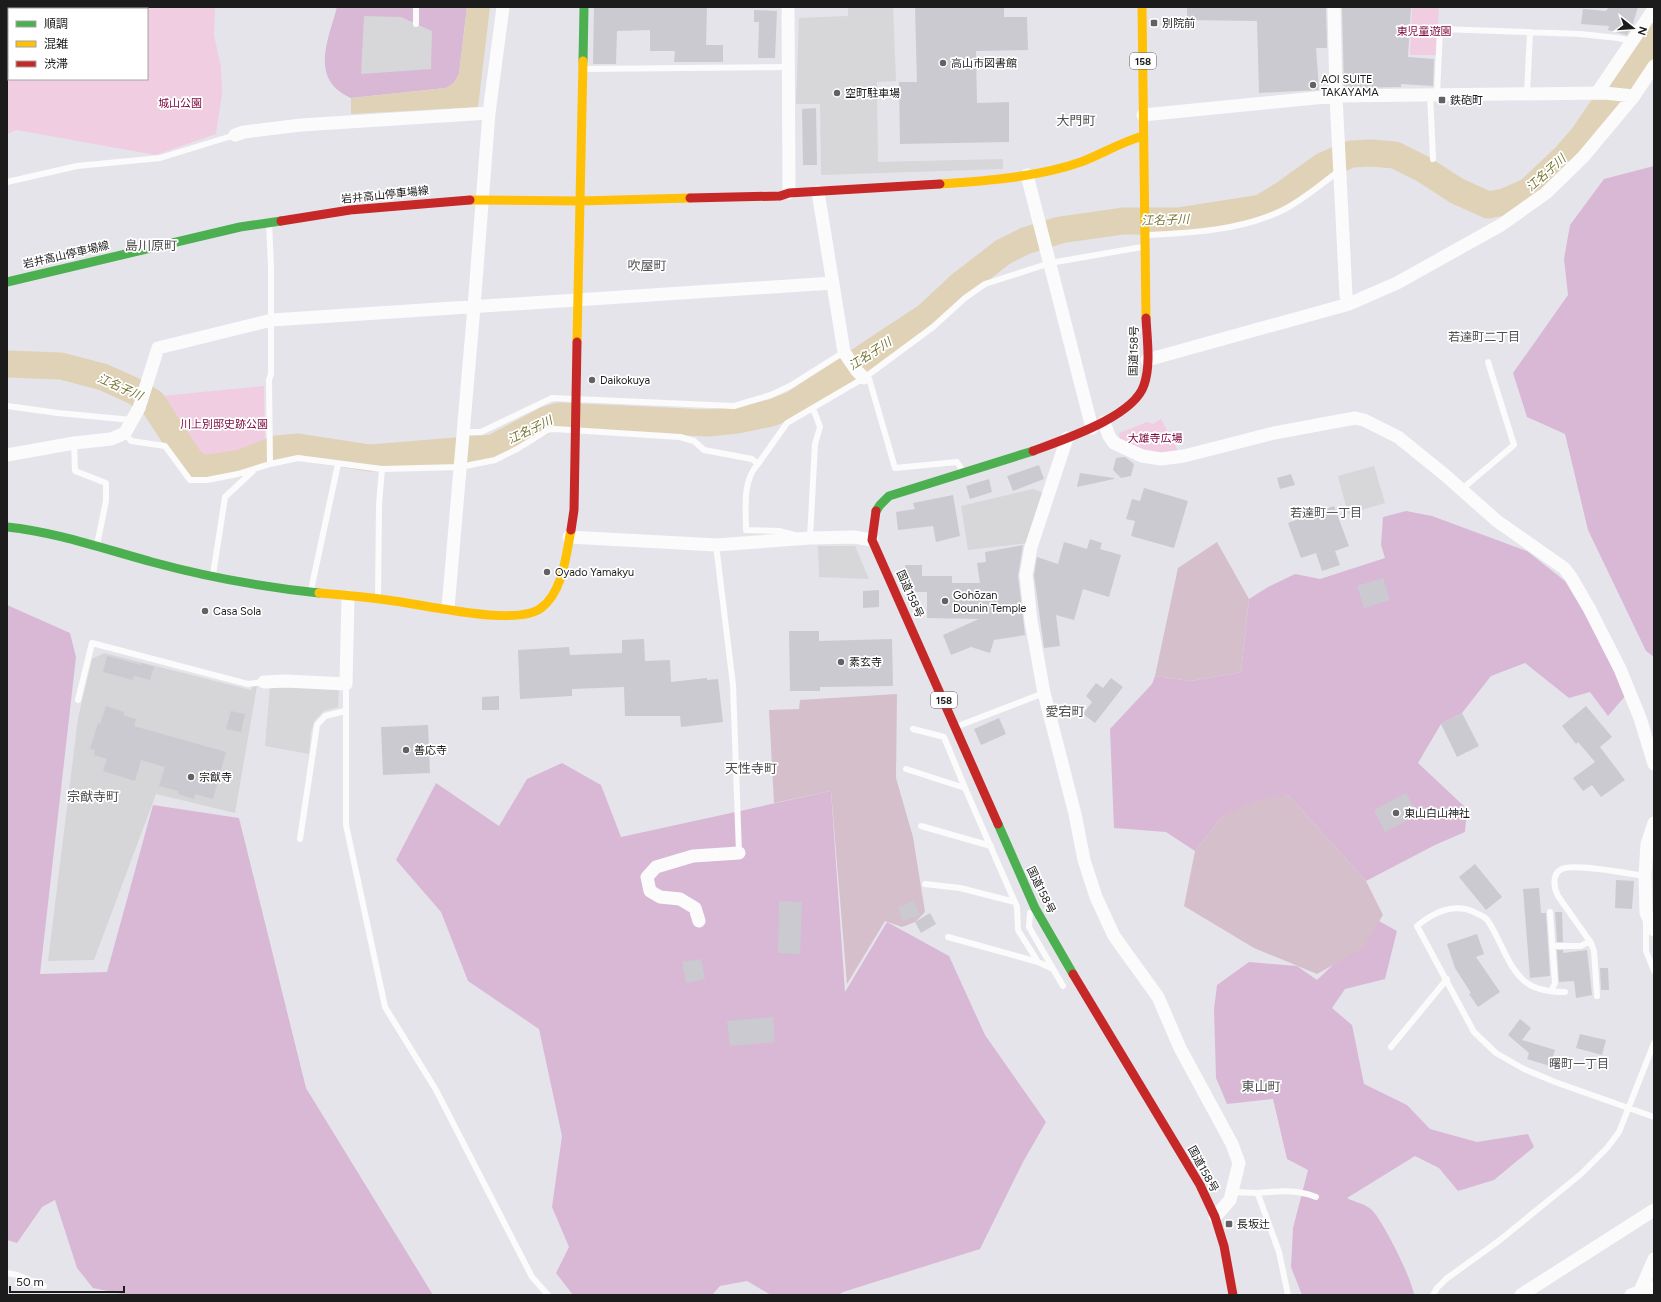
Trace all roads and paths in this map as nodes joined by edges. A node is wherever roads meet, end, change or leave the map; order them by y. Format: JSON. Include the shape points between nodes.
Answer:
{"nodes":[{"id":1,"x":416,"y":7,"type":"edge"},
{"id":2,"x":503,"y":7,"type":"edge"},
{"id":3,"x":584,"y":7,"type":"edge"},
{"id":4,"x":788,"y":7,"type":"edge"},
{"id":5,"x":1142,"y":7,"type":"edge"},
{"id":6,"x":1334,"y":7,"type":"edge"},
{"id":7,"x":1654,"y":9,"type":"edge"},
{"id":8,"x":416,"y":24,"type":"dead end"},
{"id":9,"x":1530,"y":32,"type":"junction"},
{"id":10,"x":1633,"y":42,"type":"junction"},
{"id":11,"x":1654,"y":66,"type":"edge"},
{"id":12,"x":788,"y":67,"type":"junction"},
{"id":13,"x":583,"y":69,"type":"junction"},
{"id":14,"x":1601,"y":93,"type":"junction"},
{"id":15,"x":1433,"y":94,"type":"junction"},
{"id":16,"x":1527,"y":94,"type":"junction"},
{"id":17,"x":1631,"y":95,"type":"junction"},
{"id":18,"x":1336,"y":96,"type":"junction"},
{"id":19,"x":489,"y":113,"type":"junction"},
{"id":20,"x":1143,"y":116,"type":"junction"},
{"id":21,"x":235,"y":135,"type":"joint"},
{"id":22,"x":1143,"y":136,"type":"junction"},
{"id":23,"x":1434,"y":159,"type":"dead end"},
{"id":24,"x":1341,"y":170,"type":"junction"},
{"id":25,"x":1027,"y":175,"type":"junction"},
{"id":26,"x":7,"y":182,"type":"edge"},
{"id":27,"x":818,"y":192,"type":"junction"},
{"id":28,"x":789,"y":193,"type":"junction"},
{"id":29,"x":481,"y":200,"type":"junction"},
{"id":30,"x":580,"y":201,"type":"junction"},
{"id":31,"x":269,"y":221,"type":"junction"},
{"id":32,"x":1145,"y":232,"type":"junction"},
{"id":33,"x":1146,"y":246,"type":"junction"},
{"id":34,"x":1050,"y":263,"type":"junction"},
{"id":35,"x":7,"y":282,"type":"edge"},
{"id":36,"x":833,"y":283,"type":"junction"},
{"id":37,"x":578,"y":299,"type":"junction"},
{"id":38,"x":1349,"y":304,"type":"junction"},
{"id":39,"x":474,"y":307,"type":"junction"},
{"id":40,"x":272,"y":320,"type":"junction"},
{"id":41,"x":846,"y":355,"type":"junction"},
{"id":42,"x":1147,"y":360,"type":"junction"},
{"id":43,"x":1488,"y":362,"type":"dead end"},
{"id":44,"x":863,"y":375,"type":"junction"},
{"id":45,"x":575,"y":401,"type":"junction"},
{"id":46,"x":7,"y":406,"type":"edge"},
{"id":47,"x":813,"y":408,"type":"junction"},
{"id":48,"x":136,"y":414,"type":"junction"},
{"id":49,"x":1104,"y":422,"type":"junction"},
{"id":50,"x":575,"y":427,"type":"junction"},
{"id":51,"x":1092,"y":428,"type":"junction"},
{"id":52,"x":125,"y":433,"type":"junction"},
{"id":53,"x":463,"y":437,"type":"junction"},
{"id":54,"x":1067,"y":438,"type":"junction"},
{"id":55,"x":74,"y":443,"type":"junction"},
{"id":56,"x":7,"y":455,"type":"edge"},
{"id":57,"x":270,"y":464,"type":"junction"},
{"id":58,"x":338,"y":464,"type":"junction"},
{"id":59,"x":758,"y":464,"type":"junction"},
{"id":60,"x":461,"y":465,"type":"junction"},
{"id":61,"x":382,"y":469,"type":"junction"},
{"id":62,"x":254,"y":470,"type":"junction"},
{"id":63,"x":964,"y":473,"type":"junction"},
{"id":64,"x":1462,"y":489,"type":"junction"},
{"id":65,"x":7,"y":527,"type":"edge"},
{"id":66,"x":569,"y":537,"type":"junction"},
{"id":67,"x":810,"y":538,"type":"junction"},
{"id":68,"x":872,"y":540,"type":"junction"},
{"id":69,"x":716,"y":545,"type":"junction"},
{"id":70,"x":96,"y":547,"type":"junction"},
{"id":71,"x":212,"y":577,"type":"junction"},
{"id":72,"x":311,"y":593,"type":"junction"},
{"id":73,"x":348,"y":597,"type":"junction"},
{"id":74,"x":378,"y":599,"type":"junction"},
{"id":75,"x":448,"y":608,"type":"junction"},
{"id":76,"x":264,"y":682,"type":"joint"},
{"id":77,"x":346,"y":684,"type":"junction"},
{"id":78,"x":1044,"y":693,"type":"junction"},
{"id":79,"x":78,"y":700,"type":"dead end"},
{"id":80,"x":345,"y":711,"type":"junction"},
{"id":81,"x":956,"y":726,"type":"junction"},
{"id":82,"x":914,"y":730,"type":"dead end"},
{"id":83,"x":1654,"y":764,"type":"edge"},
{"id":84,"x":906,"y":770,"type":"dead end"},
{"id":85,"x":965,"y":788,"type":"junction"},
{"id":86,"x":1654,"y":823,"type":"edge"},
{"id":87,"x":921,"y":826,"type":"dead end"},
{"id":88,"x":300,"y":839,"type":"dead end"},
{"id":89,"x":991,"y":846,"type":"junction"},
{"id":90,"x":739,"y":853,"type":"joint"},
{"id":91,"x":1645,"y":876,"type":"junction"},
{"id":92,"x":925,"y":884,"type":"dead end"},
{"id":93,"x":1015,"y":902,"type":"junction"},
{"id":94,"x":1035,"y":908,"type":"junction"},
{"id":95,"x":1649,"y":908,"type":"edge"},
{"id":96,"x":1550,"y":912,"type":"dead end"},
{"id":97,"x":699,"y":921,"type":"dead end"},
{"id":98,"x":1654,"y":930,"type":"edge"},
{"id":99,"x":948,"y":937,"type":"dead end"},
{"id":100,"x":1590,"y":941,"type":"junction"},
{"id":101,"x":1552,"y":946,"type":"junction"},
{"id":102,"x":1038,"y":962,"type":"junction"},
{"id":103,"x":1053,"y":969,"type":"junction"},
{"id":104,"x":1654,"y":972,"type":"edge"},
{"id":105,"x":1447,"y":980,"type":"junction"},
{"id":106,"x":1062,"y":986,"type":"dead end"},
{"id":107,"x":1551,"y":991,"type":"junction"},
{"id":108,"x":1565,"y":992,"type":"dead end"},
{"id":109,"x":1597,"y":996,"type":"dead end"},
{"id":110,"x":1654,"y":1043,"type":"edge"},
{"id":111,"x":1391,"y":1047,"type":"dead end"},
{"id":112,"x":1630,"y":1108,"type":"junction"},
{"id":113,"x":1654,"y":1117,"type":"edge"},
{"id":114,"x":1232,"y":1192,"type":"junction"},
{"id":115,"x":1257,"y":1193,"type":"junction"},
{"id":116,"x":1316,"y":1197,"type":"dead end"},
{"id":117,"x":1654,"y":1210,"type":"edge"},
{"id":118,"x":1215,"y":1217,"type":"junction"},
{"id":119,"x":1654,"y":1259,"type":"edge"},
{"id":120,"x":7,"y":1273,"type":"edge"},
{"id":121,"x":44,"y":1286,"type":"dead end"},
{"id":122,"x":1654,"y":1287,"type":"edge"},
{"id":123,"x":1635,"y":1293,"type":"edge"},
{"id":124,"x":548,"y":1295,"type":"edge"},
{"id":125,"x":1233,"y":1295,"type":"edge"},
{"id":126,"x":1288,"y":1295,"type":"edge"},
{"id":127,"x":1433,"y":1295,"type":"edge"},
{"id":128,"x":1521,"y":1295,"type":"edge"}],
"edges":[{"from":1,"to":8,"type":"lane"},
{"from":2,"to":19,"type":"street"},
{"from":3,"to":13,"type":"main road"},
{"from":4,"to":12,"type":"street"},
{"from":5,"to":20,"type":"main road","name":"国道158号","number":"158"},
{"from":6,"to":18,"type":"street"},
{"from":7,"to":10,"type":"street"},
{"from":9,"to":10,"type":"lane","via":[[1618,38]]},
{"from":9,"to":15,"type":"lane","via":[[1440,28]]},
{"from":9,"to":16,"type":"lane"},
{"from":10,"to":14,"type":"street"},
{"from":11,"to":17,"type":"street"},
{"from":12,"to":13,"type":"lane"},
{"from":12,"to":28,"type":"street"},
{"from":13,"to":30,"type":"main road"},
{"from":14,"to":16,"type":"street"},
{"from":14,"to":17,"type":"street"},
{"from":15,"to":16,"type":"street"},
{"from":15,"to":18,"type":"street"},
{"from":15,"to":23,"type":"lane"},
{"from":17,"to":38,"type":"street","via":[[1583,157],[1535,202],[1501,225],[1397,283]]},
{"from":18,"to":20,"type":"street"},
{"from":18,"to":24,"type":"street"},
{"from":19,"to":21,"type":"street","via":[[301,125]]},
{"from":19,"to":29,"type":"street"},
{"from":20,"to":22,"type":"main road","name":"国道158号","number":"158"},
{"from":21,"to":26,"type":"lane","via":[[160,158],[77,166]]},
{"from":22,"to":25,"type":"main road","name":"岩井高山停車場線","via":[[1081,162]]},
{"from":22,"to":32,"type":"main road","name":"国道158号","number":"158"},
{"from":24,"to":32,"type":"lane","via":[[1281,211],[1260,219],[1225,227]]},
{"from":24,"to":38,"type":"street","via":[[1346,296]]},
{"from":25,"to":27,"type":"main road","name":"岩井高山停車場線"},
{"from":25,"to":34,"type":"street"},
{"from":27,"to":28,"type":"main road","name":"岩井高山停車場線"},
{"from":27,"to":36,"type":"street"},
{"from":28,"to":30,"type":"main road","name":"岩井高山停車場線","via":[[780,196]]},
{"from":29,"to":30,"type":"main road","name":"岩井高山停車場線"},
{"from":29,"to":31,"type":"main road","name":"岩井高山停車場線","via":[[370,207]]},
{"from":29,"to":39,"type":"street"},
{"from":30,"to":37,"type":"main road"},
{"from":31,"to":35,"type":"main road","name":"岩井高山停車場線"},
{"from":31,"to":40,"type":"lane"},
{"from":32,"to":33,"type":"main road","name":"国道158号","number":"158"},
{"from":33,"to":34,"type":"lane"},
{"from":33,"to":42,"type":"main road","name":"国道158号","number":"158"},
{"from":34,"to":44,"type":"lane","via":[[1006,276],[981,287],[933,327]]},
{"from":34,"to":51,"type":"street"},
{"from":36,"to":37,"type":"street"},
{"from":36,"to":41,"type":"street"},
{"from":37,"to":39,"type":"street"},
{"from":37,"to":45,"type":"main road"},
{"from":38,"to":42,"type":"street"},
{"from":39,"to":40,"type":"street"},
{"from":39,"to":53,"type":"street"},
{"from":40,"to":48,"type":"street","via":[[158,348]]},
{"from":40,"to":57,"type":"lane","via":[[269,380]]},
{"from":41,"to":44,"type":"street"},
{"from":41,"to":45,"type":"lane","via":[[771,395],[734,406]]},
{"from":42,"to":49,"type":"main road","name":"国道158号","number":"158","via":[[1142,391],[1116,415]]},
{"from":43,"to":64,"type":"lane","via":[[1514,446]]},
{"from":44,"to":47,"type":"lane"},
{"from":44,"to":63,"type":"lane","via":[[895,468],[957,462]]},
{"from":45,"to":50,"type":"main road"},
{"from":45,"to":53,"type":"lane","via":[[552,398],[481,432]]},
{"from":46,"to":48,"type":"lane","via":[[58,413]]},
{"from":47,"to":59,"type":"lane","via":[[787,423]]},
{"from":47,"to":67,"type":"lane","via":[[820,427],[815,444]]},
{"from":48,"to":52,"type":"street"},
{"from":49,"to":51,"type":"main road","name":"国道158号","number":"158"},
{"from":49,"to":64,"type":"street","via":[[1114,442],[1142,456],[1161,459],[1184,456],[1274,433],[1355,418],[1398,438]]},
{"from":50,"to":59,"type":"lane","via":[[680,437],[694,441],[704,450],[752,459]]},
{"from":50,"to":60,"type":"lane","via":[[548,430],[495,460]]},
{"from":50,"to":66,"type":"main road","via":[[574,510]]},
{"from":51,"to":54,"type":"main road","name":"国道158号","number":"158"},
{"from":52,"to":55,"type":"street","via":[[111,439]]},
{"from":52,"to":62,"type":"lane","via":[[131,441],[165,446],[190,480],[207,480]]},
{"from":53,"to":60,"type":"street"},
{"from":54,"to":63,"type":"main road","name":"国道158号","number":"158"},
{"from":54,"to":78,"type":"street","via":[[1031,547],[1026,575]]},
{"from":55,"to":56,"type":"street"},
{"from":55,"to":70,"type":"lane","via":[[75,471],[106,483],[106,501]]},
{"from":57,"to":58,"type":"lane","via":[[298,458]]},
{"from":57,"to":62,"type":"lane"},
{"from":58,"to":61,"type":"lane"},
{"from":58,"to":72,"type":"lane"},
{"from":59,"to":67,"type":"lane","via":[[751,471],[747,487],[746,530],[779,531]]},
{"from":60,"to":61,"type":"lane"},
{"from":60,"to":75,"type":"street"},
{"from":61,"to":74,"type":"lane"},
{"from":62,"to":71,"type":"lane","via":[[225,497]]},
{"from":63,"to":68,"type":"main road","name":"国道158号","number":"158","via":[[889,496],[882,501],[873,518]]},
{"from":64,"to":83,"type":"street","via":[[1497,521],[1557,562],[1571,577],[1630,691]]},
{"from":65,"to":70,"type":"main road","via":[[28,529]]},
{"from":66,"to":69,"type":"street"},
{"from":66,"to":75,"type":"main road","via":[[560,580],[551,599],[540,609],[525,615],[491,615]]},
{"from":67,"to":68,"type":"street"},
{"from":67,"to":69,"type":"street"},
{"from":68,"to":81,"type":"main road","name":"国道158号","number":"158"},
{"from":69,"to":90,"type":"lane","via":[[733,684]]},
{"from":70,"to":71,"type":"main road"},
{"from":71,"to":72,"type":"main road"},
{"from":72,"to":73,"type":"main road"},
{"from":73,"to":74,"type":"main road"},
{"from":73,"to":77,"type":"street"},
{"from":74,"to":75,"type":"main road"},
{"from":76,"to":77,"type":"street"},
{"from":76,"to":79,"type":"lane","via":[[248,684],[92,643]]},
{"from":77,"to":80,"type":"lane"},
{"from":78,"to":81,"type":"lane"},
{"from":78,"to":114,"type":"street","via":[[1076,814],[1084,860],[1096,898],[1114,936],[1158,997],[1180,1048],[1232,1144],[1239,1163]]},
{"from":80,"to":88,"type":"lane","via":[[325,716],[317,725]]},
{"from":80,"to":124,"type":"lane","via":[[346,825],[385,1007],[436,1090],[532,1277]]},
{"from":81,"to":94,"type":"main road","name":"国道158号","number":"158"},
{"from":82,"to":85,"type":"lane","via":[[944,737]]},
{"from":84,"to":85,"type":"lane"},
{"from":85,"to":89,"type":"lane"},
{"from":86,"to":91,"type":"street","via":[[1647,844]]},
{"from":87,"to":89,"type":"lane"},
{"from":89,"to":93,"type":"lane"},
{"from":90,"to":97,"type":"street","via":[[693,856],[656,867],[647,877],[650,891],[660,897],[680,899],[695,908]]},
{"from":91,"to":95,"type":"street"},
{"from":91,"to":100,"type":"lane","via":[[1591,868],[1566,868],[1557,872],[1554,883],[1558,896]]},
{"from":92,"to":93,"type":"lane","via":[[960,888]]},
{"from":93,"to":102,"type":"lane","via":[[1018,930]]},
{"from":94,"to":103,"type":"lane","via":[[1030,912],[1029,927]]},
{"from":94,"to":118,"type":"main road","name":"国道158号","number":"158","via":[[1200,1185]]},
{"from":95,"to":98,"type":"street"},
{"from":95,"to":104,"type":"lane","via":[[1646,951]]},
{"from":96,"to":101,"type":"lane"},
{"from":99,"to":102,"type":"lane"},
{"from":100,"to":101,"type":"lane","via":[[1581,946]]},
{"from":100,"to":109,"type":"lane","via":[[1594,951]]},
{"from":101,"to":107,"type":"lane","via":[[1555,982]]},
{"from":102,"to":103,"type":"lane"},
{"from":103,"to":106,"type":"lane"},
{"from":105,"to":107,"type":"lane","via":[[1418,926],[1427,918],[1448,909],[1463,908],[1488,919],[1511,963],[1526,983]]},
{"from":105,"to":111,"type":"lane"},
{"from":105,"to":112,"type":"lane","via":[[1474,1032],[1496,1053],[1549,1080]]},
{"from":107,"to":108,"type":"lane"},
{"from":110,"to":112,"type":"lane"},
{"from":112,"to":113,"type":"lane"},
{"from":112,"to":127,"type":"lane","via":[[1619,1132],[1594,1162],[1500,1240],[1446,1279]]},
{"from":114,"to":115,"type":"lane"},
{"from":114,"to":118,"type":"street","via":[[1230,1200]]},
{"from":115,"to":116,"type":"lane","via":[[1283,1190]]},
{"from":115,"to":126,"type":"lane","via":[[1279,1252]]},
{"from":117,"to":128,"type":"street"},
{"from":118,"to":125,"type":"main road","name":"国道158号","number":"158","via":[[1224,1246]]},
{"from":119,"to":123,"type":"street"},
{"from":120,"to":121,"type":"lane"},
{"from":122,"to":123,"type":"street"}]}
